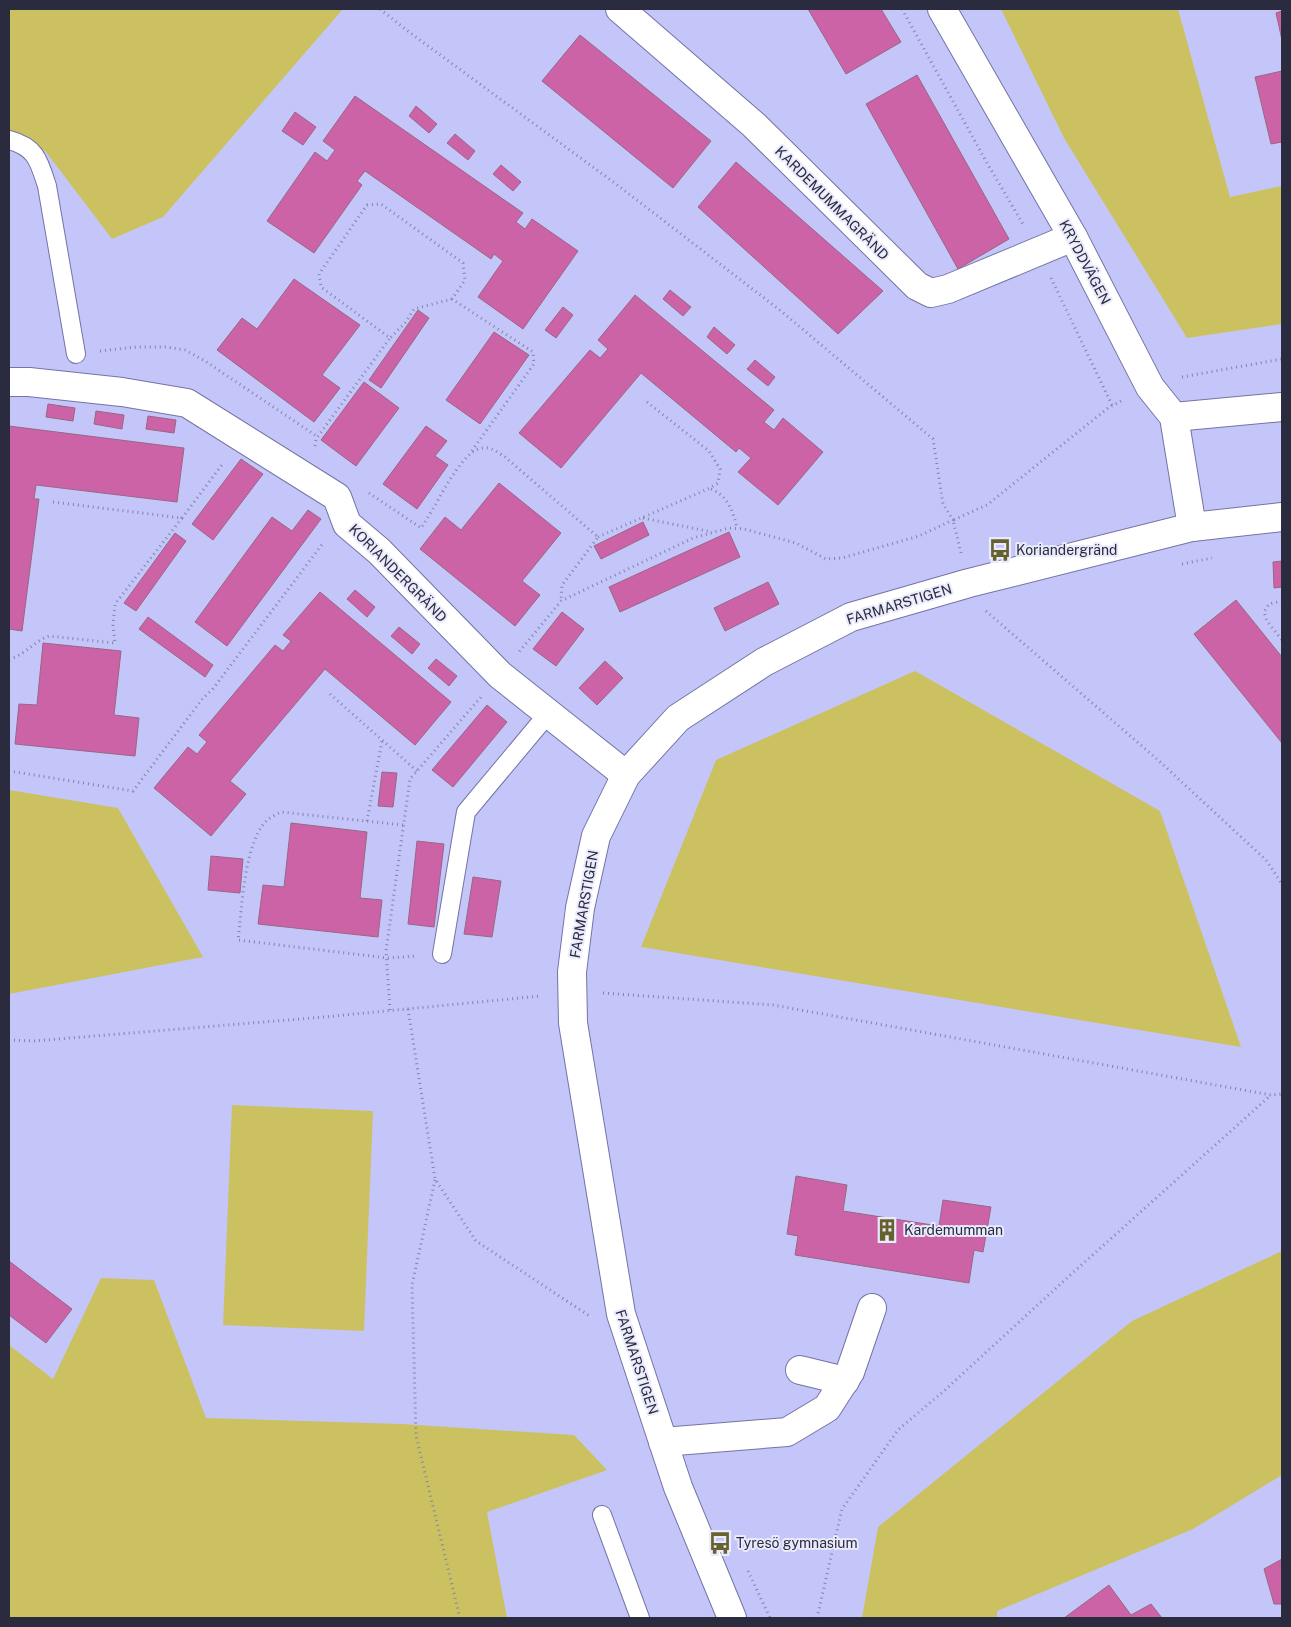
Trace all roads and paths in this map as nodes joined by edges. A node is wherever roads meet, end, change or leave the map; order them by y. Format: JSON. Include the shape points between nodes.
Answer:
{"nodes":[{"id":1,"x":380,"y":9,"type":"edge"},
{"id":2,"x":620,"y":9,"type":"edge"},
{"id":3,"x":902,"y":9,"type":"edge"},
{"id":4,"x":942,"y":9,"type":"edge"},
{"id":5,"x":9,"y":140,"type":"edge"},
{"id":6,"x":1073,"y":237,"type":"junction"},
{"id":7,"x":1039,"y":252,"type":"junction"},
{"id":8,"x":452,"y":299,"type":"junction"},
{"id":9,"x":390,"y":338,"type":"junction"},
{"id":10,"x":76,"y":354,"type":"dead end"},
{"id":11,"x":1282,"y":359,"type":"edge"},
{"id":12,"x":9,"y":382,"type":"edge"},
{"id":13,"x":1150,"y":387,"type":"junction"},
{"id":14,"x":647,"y":402,"type":"dead end"},
{"id":15,"x":1112,"y":405,"type":"junction"},
{"id":16,"x":1282,"y":407,"type":"edge"},
{"id":17,"x":1174,"y":417,"type":"junction"},
{"id":18,"x":242,"y":437,"type":"junction"},
{"id":19,"x":471,"y":452,"type":"junction"},
{"id":20,"x":313,"y":454,"type":"dead end"},
{"id":21,"x":710,"y":488,"type":"junction"},
{"id":22,"x":363,"y":489,"type":"dead end"},
{"id":23,"x":53,"y":502,"type":"dead end"},
{"id":24,"x":343,"y":516,"type":"junction"},
{"id":25,"x":1282,"y":517,"type":"edge"},
{"id":26,"x":182,"y":518,"type":"junction"},
{"id":27,"x":642,"y":518,"type":"junction"},
{"id":28,"x":953,"y":520,"type":"junction"},
{"id":29,"x":1192,"y":527,"type":"junction"},
{"id":30,"x":737,"y":528,"type":"junction"},
{"id":31,"x":713,"y":532,"type":"junction"},
{"id":32,"x":598,"y":537,"type":"junction"},
{"id":33,"x":969,"y":583,"type":"junction"},
{"id":34,"x":561,"y":601,"type":"junction"},
{"id":35,"x":1282,"y":601,"type":"edge"},
{"id":36,"x":1282,"y":640,"type":"edge"},
{"id":37,"x":9,"y":659,"type":"edge"},
{"id":38,"x":500,"y":675,"type":"junction"},
{"id":39,"x":330,"y":694,"type":"dead end"},
{"id":40,"x":547,"y":715,"type":"junction"},
{"id":41,"x":382,"y":740,"type":"junction"},
{"id":42,"x":9,"y":771,"type":"edge"},
{"id":43,"x":417,"y":771,"type":"junction"},
{"id":44,"x":626,"y":775,"type":"junction"},
{"id":45,"x":367,"y":821,"type":"junction"},
{"id":46,"x":403,"y":825,"type":"junction"},
{"id":47,"x":1282,"y":884,"type":"edge"},
{"id":48,"x":442,"y":954,"type":"joint"},
{"id":49,"x":387,"y":958,"type":"junction"},
{"id":50,"x":595,"y":993,"type":"dead end"},
{"id":51,"x":545,"y":995,"type":"dead end"},
{"id":52,"x":408,"y":1009,"type":"junction"},
{"id":53,"x":390,"y":1010,"type":"junction"},
{"id":54,"x":9,"y":1040,"type":"edge"},
{"id":55,"x":1282,"y":1094,"type":"edge"},
{"id":56,"x":1271,"y":1095,"type":"junction"},
{"id":57,"x":435,"y":1179,"type":"junction"},
{"id":58,"x":872,"y":1308,"type":"dead end"},
{"id":59,"x":595,"y":1319,"type":"dead end"},
{"id":60,"x":800,"y":1370,"type":"dead end"},
{"id":61,"x":844,"y":1381,"type":"junction"},
{"id":62,"x":663,"y":1442,"type":"junction"},
{"id":63,"x":602,"y":1515,"type":"dead end"},
{"id":64,"x":460,"y":1618,"type":"edge"},
{"id":65,"x":640,"y":1618,"type":"edge"},
{"id":66,"x":732,"y":1618,"type":"edge"},
{"id":67,"x":817,"y":1618,"type":"edge"}],
"edges":[{"from":1,"to":28,"type":"path","via":[[773,305],[933,439],[943,504]]},
{"from":2,"to":7,"type":"street","name":"KARDEMUMMAGRÄND","via":[[754,125],[917,286],[930,293],[948,289]]},
{"from":3,"to":7,"type":"path"},
{"from":4,"to":6,"type":"street","name":"KRYDDVÄGEN"},
{"from":5,"to":10,"type":"lane","via":[[23,144],[39,160],[47,186]]},
{"from":6,"to":7,"type":"street","name":"KARDEMUMMAGRÄND"},
{"from":6,"to":13,"type":"street","name":"KRYDDVÄGEN"},
{"from":7,"to":15,"type":"path"},
{"from":8,"to":9,"type":"path","via":[[414,309]]},
{"from":8,"to":9,"type":"path","via":[[465,280],[462,264],[381,204],[367,205],[319,274],[320,287]]},
{"from":8,"to":19,"type":"path","via":[[533,352],[534,364]]},
{"from":9,"to":20,"type":"path","via":[[316,439]]},
{"from":11,"to":13,"type":"path","via":[[1174,379]]},
{"from":12,"to":18,"type":"street","name":"KORIANDERGRÄND","via":[[122,392],[187,403]]},
{"from":13,"to":15,"type":"path"},
{"from":13,"to":17,"type":"street","name":"KRYDDVÄGEN"},
{"from":14,"to":21,"type":"path","via":[[709,451],[720,469],[718,483]]},
{"from":15,"to":28,"type":"path","via":[[987,505]]},
{"from":16,"to":17,"type":"street"},
{"from":17,"to":29,"type":"street","name":"KRYDDVÄGEN"},
{"from":18,"to":24,"type":"street","name":"KORIANDERGRÄND","via":[[337,497]]},
{"from":18,"to":26,"type":"path"},
{"from":19,"to":22,"type":"path","via":[[422,528]]},
{"from":19,"to":32,"type":"path","via":[[487,448],[505,457]]},
{"from":21,"to":27,"type":"path"},
{"from":21,"to":30,"type":"path","via":[[720,493],[733,510]]},
{"from":23,"to":26,"type":"path"},
{"from":24,"to":38,"type":"street","name":"KORIANDERGRÄND","via":[[347,524],[379,551]]},
{"from":24,"to":42,"type":"path","via":[[133,791]]},
{"from":25,"to":29,"type":"street","name":"FARMARSTIGEN"},
{"from":26,"to":37,"type":"path","via":[[115,604],[115,643],[49,636]]},
{"from":27,"to":31,"type":"path"},
{"from":27,"to":32,"type":"path"},
{"from":28,"to":30,"type":"path","via":[[919,536],[842,558],[826,559],[796,543]]},
{"from":28,"to":33,"type":"path"},
{"from":29,"to":33,"type":"street","name":"FARMARSTIGEN"},
{"from":30,"to":31,"type":"path"},
{"from":31,"to":34,"type":"path","via":[[693,538]]},
{"from":32,"to":34,"type":"path","via":[[562,586]]},
{"from":33,"to":44,"type":"street","name":"FARMARSTIGEN","via":[[850,617],[764,662],[678,718]]},
{"from":33,"to":47,"type":"path","via":[[982,608],[1158,760],[1266,860]]},
{"from":34,"to":38,"type":"path"},
{"from":35,"to":36,"type":"path","via":[[1269,604],[1264,612]]},
{"from":38,"to":40,"type":"street","name":"KORIANDERGRÄND"},
{"from":38,"to":43,"type":"path"},
{"from":39,"to":41,"type":"path"},
{"from":40,"to":44,"type":"street","name":"KORIANDERGRÄND"},
{"from":40,"to":48,"type":"lane","via":[[466,812]]},
{"from":41,"to":43,"type":"path"},
{"from":41,"to":45,"type":"path"},
{"from":43,"to":46,"type":"path","via":[[410,779]]},
{"from":44,"to":62,"type":"street","name":"FARMARSTIGEN","via":[[596,836],[580,908],[572,972],[574,1023],[620,1314]]},
{"from":45,"to":46,"type":"path"},
{"from":45,"to":49,"type":"path","via":[[281,812],[269,818],[257,835],[248,859],[238,940]]},
{"from":46,"to":49,"type":"path"},
{"from":48,"to":49,"type":"path"},
{"from":49,"to":53,"type":"path"},
{"from":50,"to":56,"type":"path","via":[[773,1005]]},
{"from":51,"to":52,"type":"path"},
{"from":52,"to":53,"type":"path"},
{"from":52,"to":57,"type":"path"},
{"from":53,"to":54,"type":"path","via":[[34,1041]]},
{"from":55,"to":56,"type":"path"},
{"from":56,"to":67,"type":"path","via":[[898,1430],[842,1509]]},
{"from":57,"to":59,"type":"path","via":[[476,1241]]},
{"from":57,"to":64,"type":"path","via":[[412,1285],[416,1436]]},
{"from":58,"to":61,"type":"street"},
{"from":60,"to":61,"type":"street"},
{"from":61,"to":62,"type":"street","via":[[827,1408],[787,1432]]},
{"from":62,"to":66,"type":"street","name":"FARMARSTIGEN"},
{"from":63,"to":65,"type":"lane"}]}
